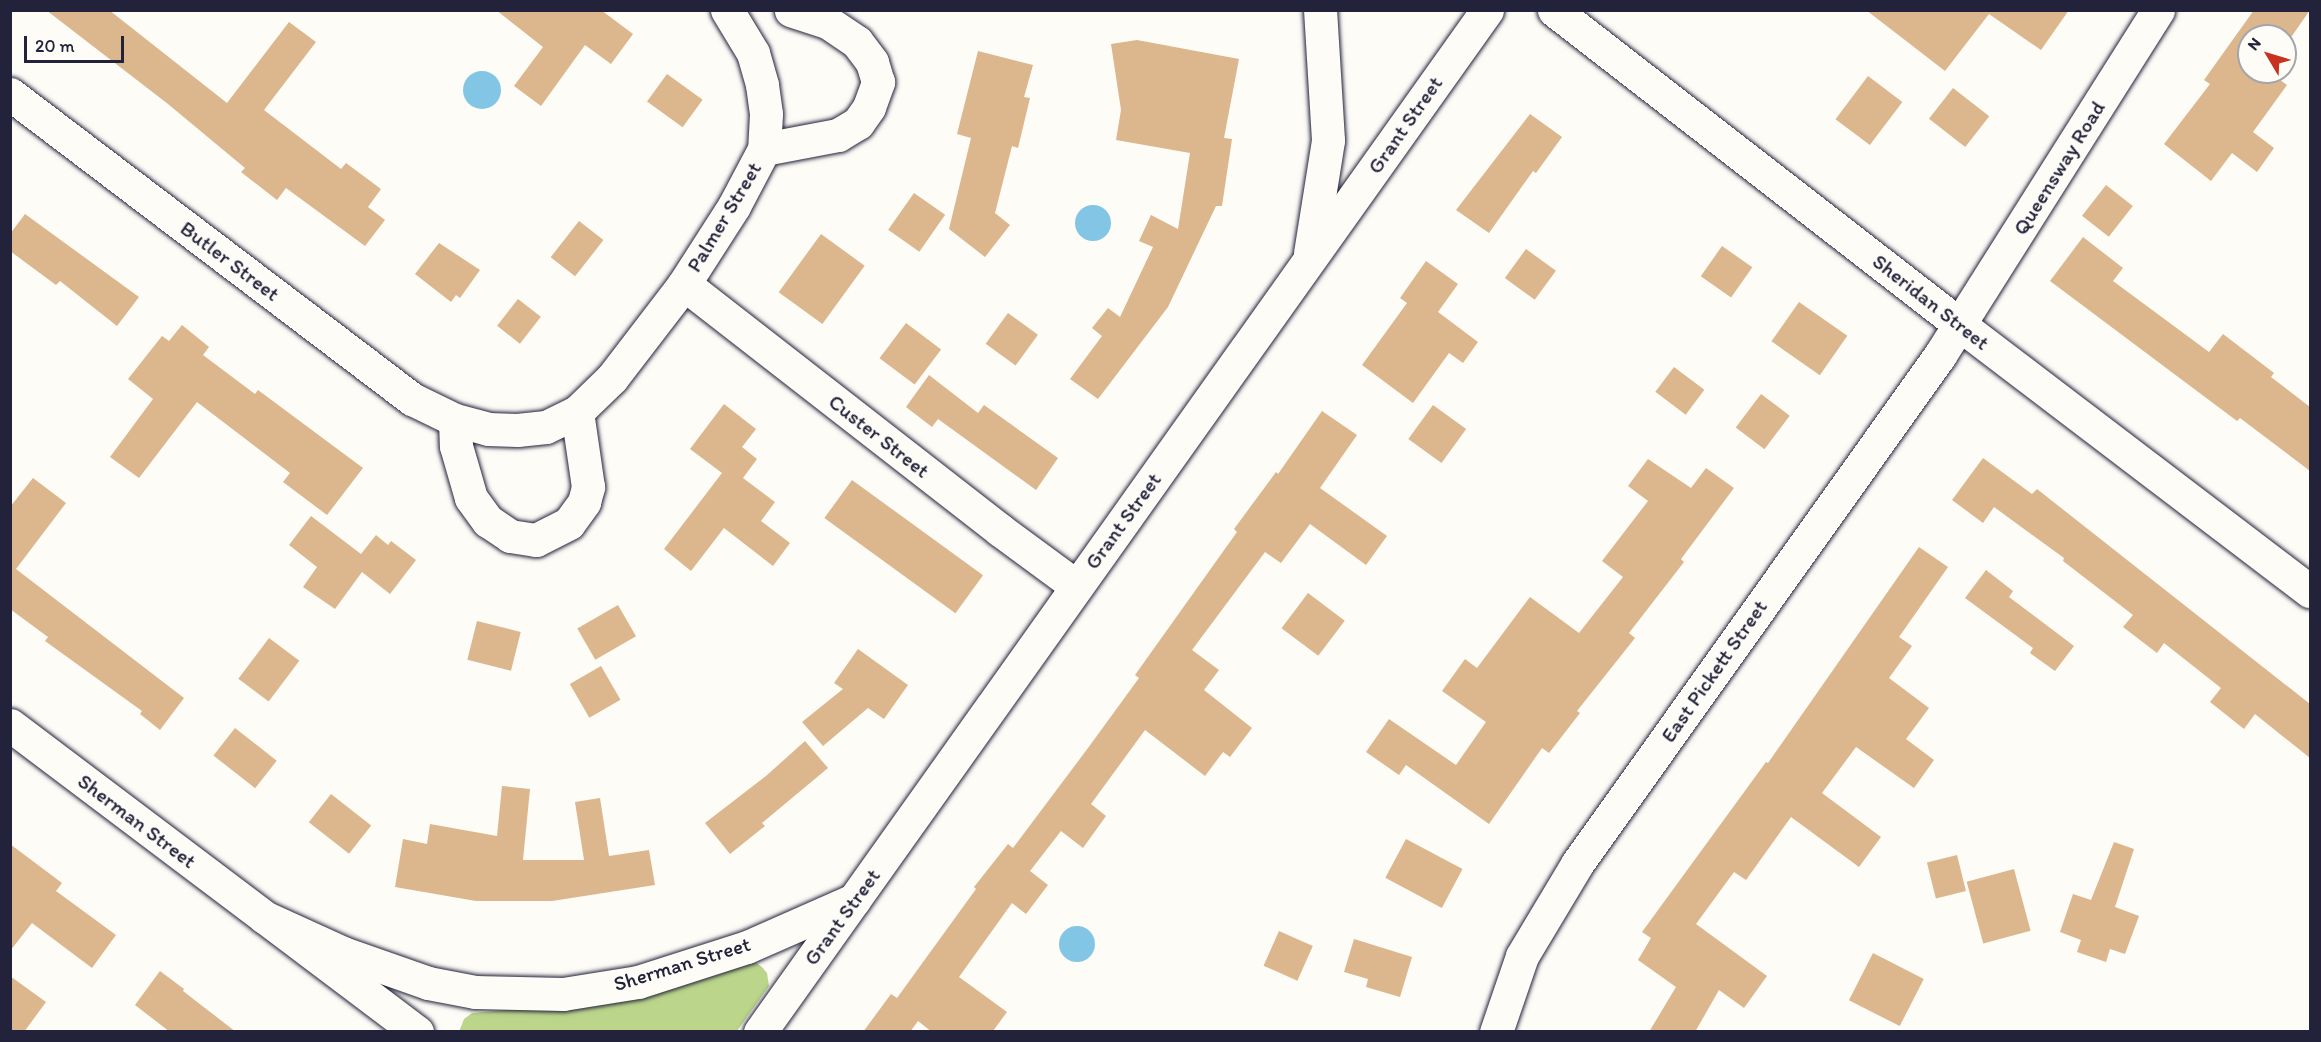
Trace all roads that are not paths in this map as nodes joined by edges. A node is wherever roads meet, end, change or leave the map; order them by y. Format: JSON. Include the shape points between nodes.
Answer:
{"nodes":[{"id":1,"x":727,"y":10,"type":"edge"},
{"id":2,"x":791,"y":10,"type":"edge"},
{"id":3,"x":1320,"y":10,"type":"edge"},
{"id":4,"x":1487,"y":10,"type":"edge"},
{"id":5,"x":1554,"y":10,"type":"edge"},
{"id":6,"x":2158,"y":10,"type":"edge"},
{"id":7,"x":10,"y":94,"type":"edge"},
{"id":8,"x":764,"y":149,"type":"junction"},
{"id":9,"x":1309,"y":261,"type":"junction"},
{"id":10,"x":684,"y":284,"type":"junction"},
{"id":11,"x":1959,"y":324,"type":"junction"},
{"id":12,"x":577,"y":412,"type":"junction"},
{"id":13,"x":455,"y":420,"type":"junction"},
{"id":14,"x":1076,"y":586,"type":"junction"},
{"id":15,"x":2310,"y":591,"type":"edge"},
{"id":16,"x":10,"y":725,"type":"edge"},
{"id":17,"x":854,"y":900,"type":"junction"},
{"id":18,"x":264,"y":917,"type":"junction"},
{"id":19,"x":417,"y":1032,"type":"edge"},
{"id":20,"x":760,"y":1032,"type":"edge"},
{"id":21,"x":1496,"y":1032,"type":"edge"}],
"edges":[{"from":1,"to":8,"type":"street","name":"Palmer Street","via":[[753,53],[762,85],[766,114]]},
{"from":2,"to":8,"type":"street","name":"Palmer Street","via":[[827,22],[857,42],[872,62],[878,82],[858,123],[838,135]]},
{"from":3,"to":9,"type":"street","via":[[1328,140]]},
{"from":4,"to":9,"type":"street","name":"Grant Street"},
{"from":5,"to":11,"type":"street","name":"Sheridan Street"},
{"from":6,"to":11,"type":"street","name":"Queensway Road"},
{"from":7,"to":13,"type":"street","name":"Butler Street","via":[[412,399]]},
{"from":8,"to":10,"type":"street","name":"Palmer Street","via":[[734,206]]},
{"from":9,"to":14,"type":"street","name":"Grant Street"},
{"from":10,"to":12,"type":"street","name":"Butler Street","via":[[612,378]]},
{"from":10,"to":14,"type":"street","name":"Custer Street"},
{"from":11,"to":15,"type":"street","name":"Sheridan Street"},
{"from":11,"to":21,"type":"street","name":"East Pickett Street","via":[[1577,864],[1522,956]]},
{"from":12,"to":13,"type":"street","name":"Butler Street","via":[[546,427],[517,430],[488,429]]},
{"from":12,"to":13,"type":"street","via":[[588,487],[584,502],[569,523],[536,540],[510,536],[488,521],[471,498],[456,446]]},
{"from":14,"to":17,"type":"street","name":"Grant Street"},
{"from":16,"to":18,"type":"street","name":"Sherman Street"},
{"from":17,"to":18,"type":"street","name":"Sherman Street","via":[[747,947],[649,979],[563,994],[475,992],[428,983],[344,953]]},
{"from":17,"to":20,"type":"street","name":"Grant Street"},
{"from":18,"to":19,"type":"street","name":"Sherman Street"}]}
